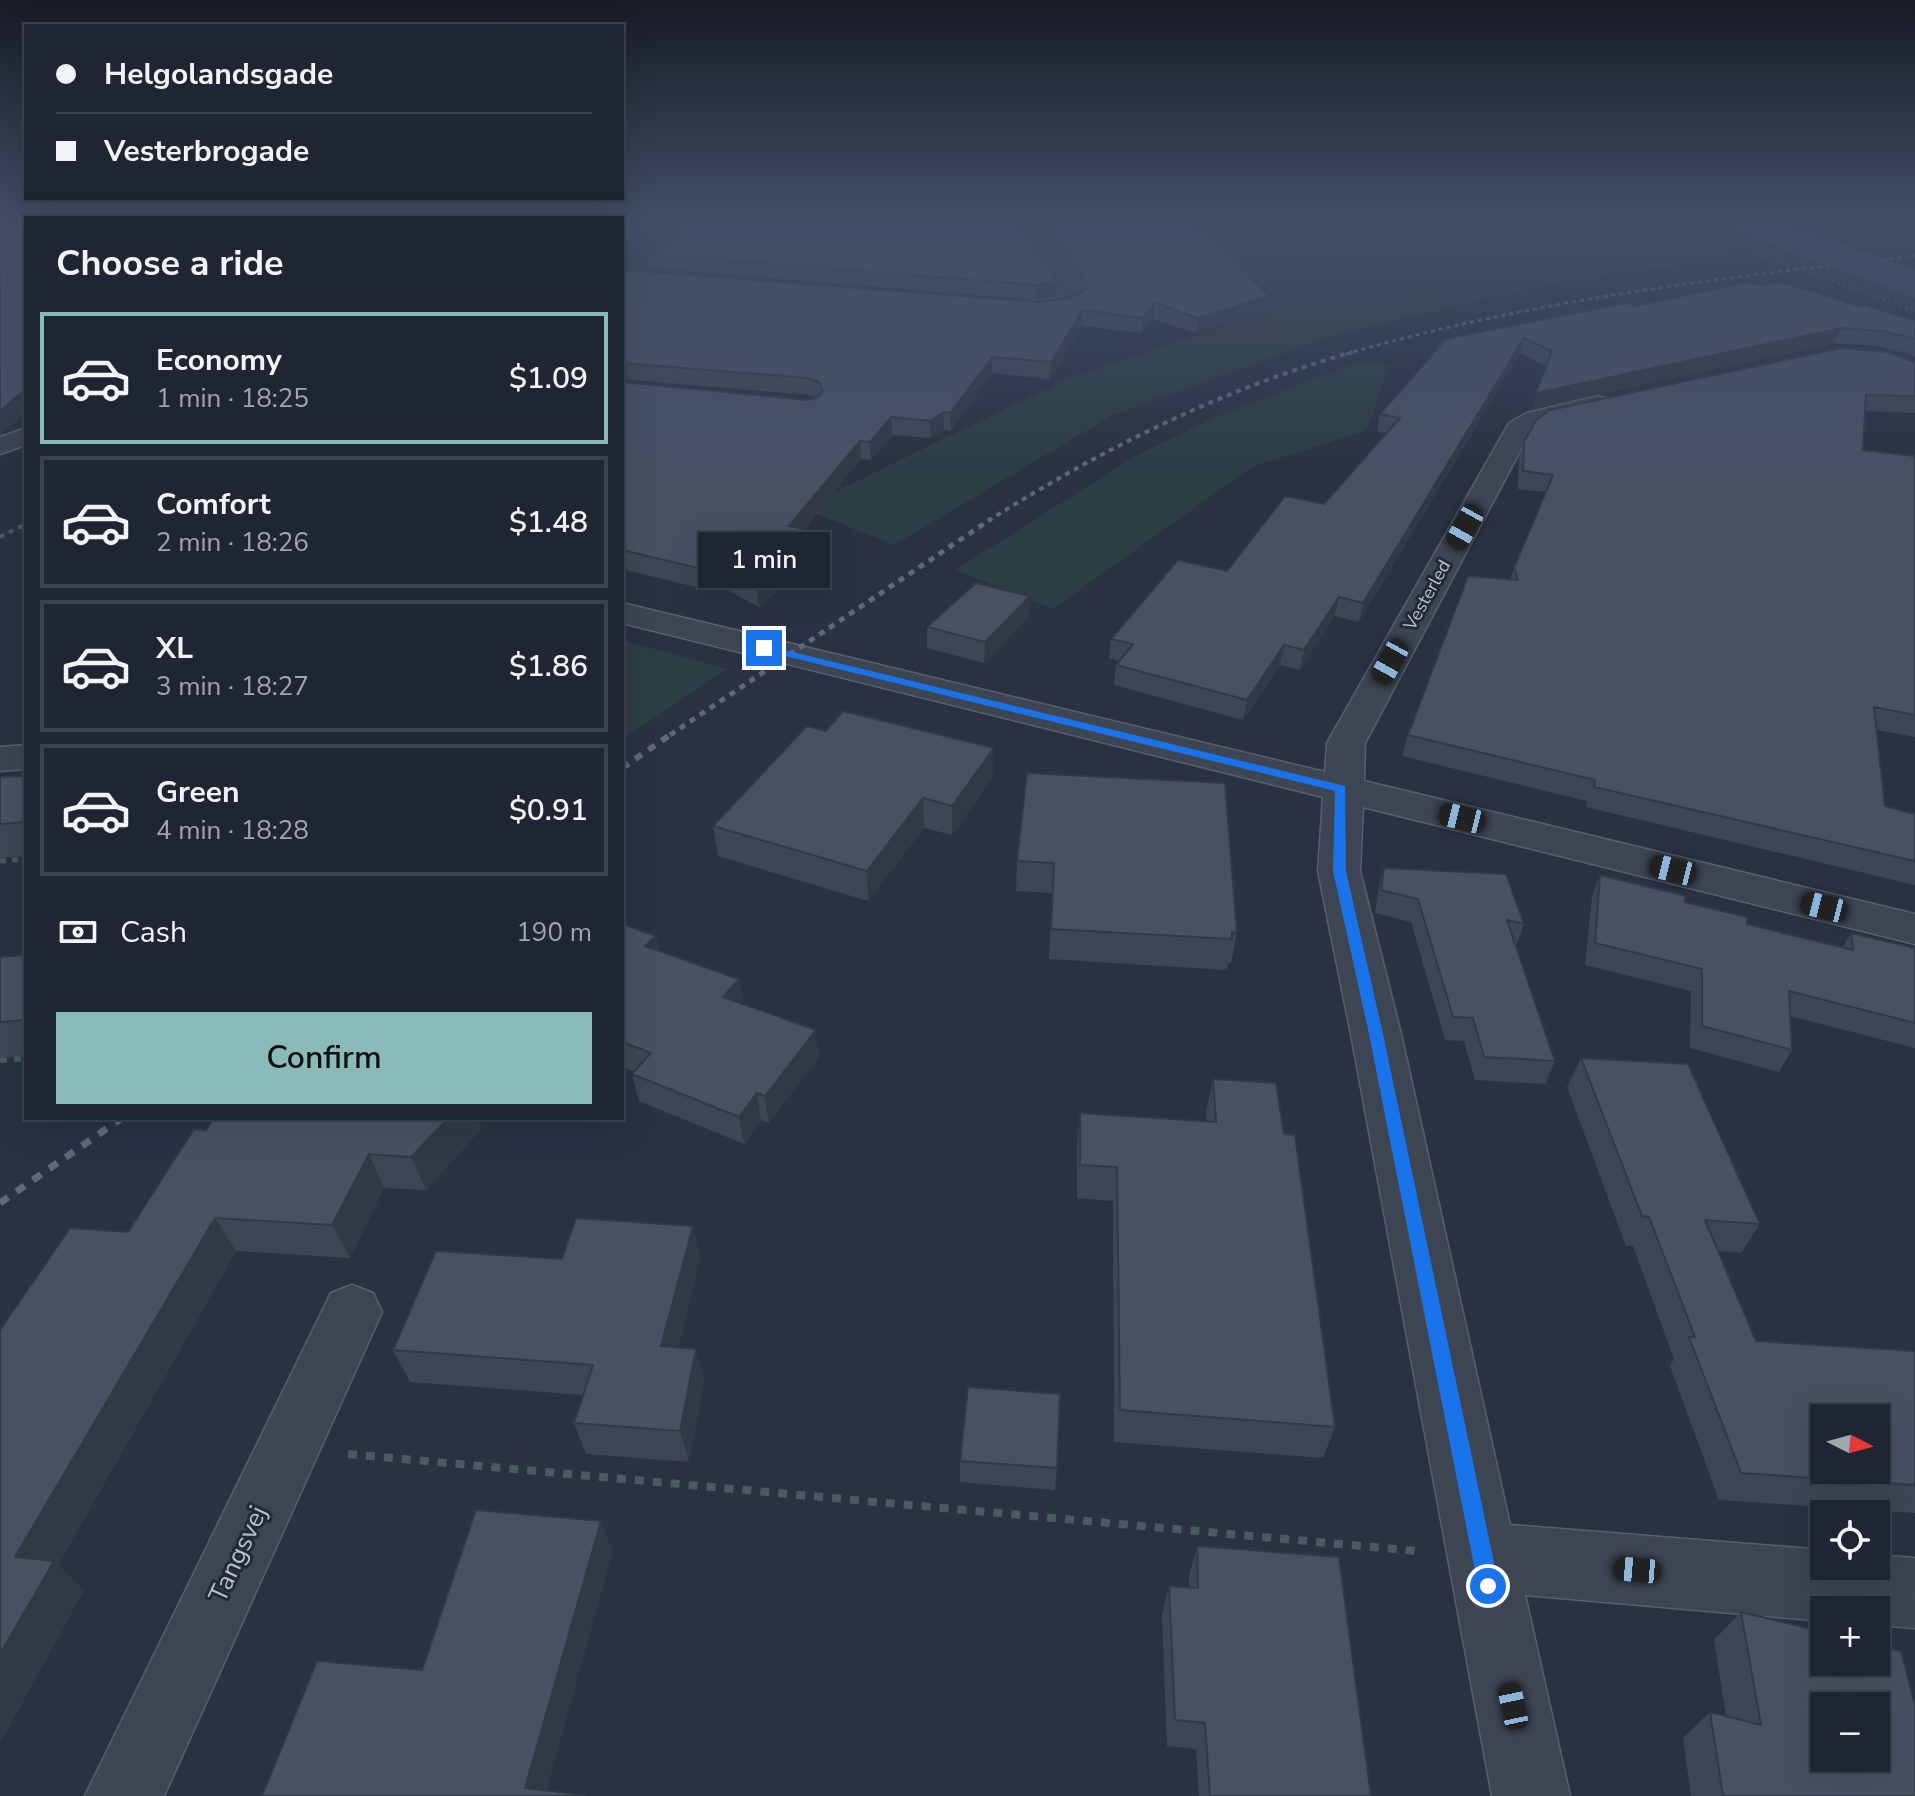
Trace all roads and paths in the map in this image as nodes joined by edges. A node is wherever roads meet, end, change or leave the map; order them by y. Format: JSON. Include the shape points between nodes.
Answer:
{"nodes":[{"id":1,"x":1064,"y":305,"type":"edge"},
{"id":2,"x":1004,"y":307,"type":"edge"},
{"id":3,"x":1625,"y":398,"type":"edge"},
{"id":4,"x":24,"y":437,"type":"edge"},
{"id":5,"x":0,"y":446,"type":"edge"},
{"id":6,"x":0,"y":462,"type":"edge"},
{"id":7,"x":24,"y":468,"type":"edge"},
{"id":8,"x":24,"y":525,"type":"edge"},
{"id":9,"x":0,"y":537,"type":"edge"},
{"id":10,"x":624,"y":613,"type":"edge"},
{"id":11,"x":24,"y":757,"type":"edge"},
{"id":12,"x":0,"y":759,"type":"edge"},
{"id":13,"x":1341,"y":789,"type":"junction"},
{"id":14,"x":24,"y":859,"type":"edge"},
{"id":15,"x":0,"y":861,"type":"edge"},
{"id":16,"x":1915,"y":929,"type":"edge"},
{"id":17,"x":24,"y":1058,"type":"edge"},
{"id":18,"x":0,"y":1060,"type":"edge"},
{"id":19,"x":352,"y":1312,"type":"dead end"},
{"id":20,"x":288,"y":1449,"type":"junction"},
{"id":21,"x":1482,"y":1557,"type":"junction"},
{"id":22,"x":1915,"y":1593,"type":"edge"},
{"id":23,"x":124,"y":1796,"type":"edge"},
{"id":24,"x":1531,"y":1796,"type":"edge"}],
"edges":[{"from":1,"to":2,"type":"street"},
{"from":3,"to":13,"type":"street","name":"Vesterled","via":[[1536,418],[1518,429],[1346,743]]},
{"from":4,"to":5,"type":"street"},
{"from":6,"to":7,"type":"street"},
{"from":8,"to":9,"type":"path"},
{"from":10,"to":13,"type":"street"},
{"from":11,"to":12,"type":"street"},
{"from":13,"to":16,"type":"street"},
{"from":13,"to":21,"type":"street","name":"Vesterled","via":[[1339,871]]},
{"from":14,"to":15,"type":"path"},
{"from":17,"to":18,"type":"path"},
{"from":19,"to":20,"type":"street","name":"Tangsvej"},
{"from":20,"to":21,"type":"path"},
{"from":20,"to":23,"type":"street","name":"Tangsvej"},
{"from":21,"to":22,"type":"street"},
{"from":21,"to":24,"type":"street","name":"Vesterled"}]}
